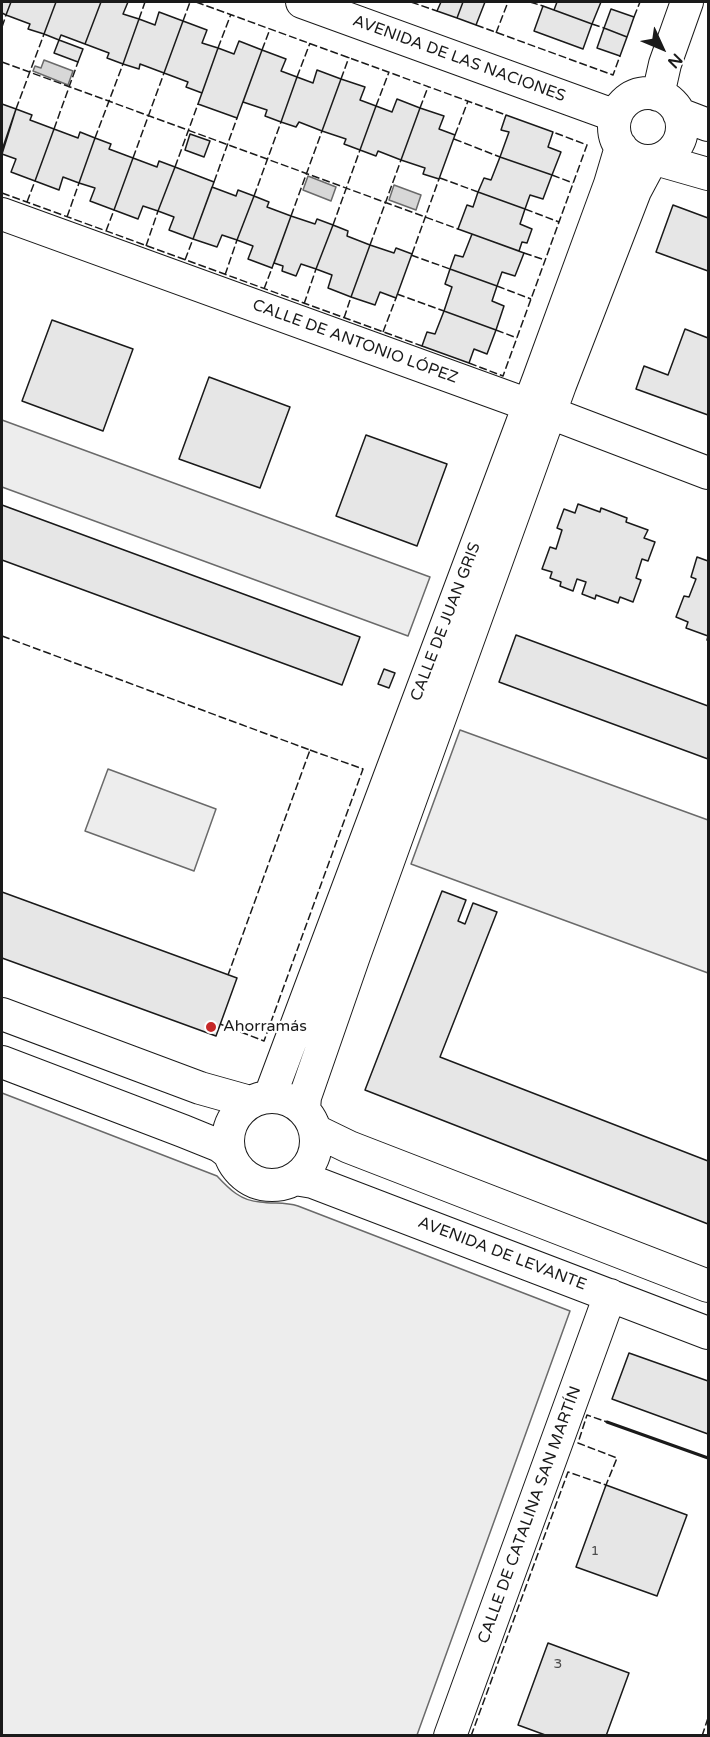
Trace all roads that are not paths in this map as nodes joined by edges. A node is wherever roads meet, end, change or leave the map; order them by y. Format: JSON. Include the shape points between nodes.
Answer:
{"nodes":[{"id":1,"x":302,"y":2,"type":"edge"},
{"id":2,"x":687,"y":2,"type":"edge"},
{"id":3,"x":669,"y":104,"type":"junction"},
{"id":4,"x":616,"y":116,"type":"junction"},
{"id":5,"x":708,"y":125,"type":"edge"},
{"id":6,"x":621,"y":147,"type":"junction"},
{"id":7,"x":655,"y":160,"type":"junction"},
{"id":8,"x":708,"y":174,"type":"edge"},
{"id":9,"x":2,"y":214,"type":"edge"},
{"id":10,"x":539,"y":409,"type":"junction"},
{"id":11,"x":708,"y":473,"type":"edge"},
{"id":12,"x":2,"y":1014,"type":"edge"},
{"id":13,"x":2,"y":1062,"type":"edge"},
{"id":14,"x":260,"y":1099,"type":"junction"},
{"id":15,"x":310,"y":1120,"type":"junction"},
{"id":16,"x":229,"y":1153,"type":"junction"},
{"id":17,"x":295,"y":1179,"type":"junction"},
{"id":18,"x":708,"y":1286,"type":"edge"},
{"id":19,"x":610,"y":1294,"type":"junction"},
{"id":20,"x":708,"y":1333,"type":"edge"},
{"id":21,"x":450,"y":1736,"type":"edge"}],
"edges":[{"from":1,"to":4,"type":"street","name":"AVENIDA DE LAS NACIONES"},
{"from":2,"to":3,"type":"street","via":[[665,64]]},
{"from":3,"to":4,"type":"street","via":[[648,93],[628,100]]},
{"from":3,"to":5,"type":"street"},
{"from":3,"to":7,"type":"street","via":[[682,130],[680,138],[668,155]]},
{"from":4,"to":6,"type":"street","via":[[615,137]]},
{"from":6,"to":7,"type":"street","via":[[636,159]]},
{"from":6,"to":10,"type":"street","name":"CALLE DE JUAN GRIS"},
{"from":7,"to":8,"type":"street"},
{"from":7,"to":10,"type":"street","name":"CALLE DE JUAN GRIS","via":[[635,191]]},
{"from":9,"to":10,"type":"street","name":"CALLE DE ANTONIO LÓPEZ"},
{"from":10,"to":11,"type":"street","name":"CALLE DE ANTONIO LÓPEZ"},
{"from":10,"to":14,"type":"street","name":"CALLE DE JUAN GRIS"},
{"from":10,"to":15,"type":"street","name":"CALLE DE JUAN GRIS","via":[[305,1097]]},
{"from":12,"to":14,"type":"street","via":[[200,1088]]},
{"from":13,"to":16,"type":"street","via":[[183,1131]]},
{"from":14,"to":15,"type":"street","via":[[284,1098],[295,1102]]},
{"from":14,"to":16,"type":"street","via":[[239,1112],[231,1124]]},
{"from":15,"to":17,"type":"street","via":[[316,1149],[309,1167]]},
{"from":15,"to":18,"type":"street","via":[[349,1147]]},
{"from":16,"to":17,"type":"street","via":[[250,1180],[273,1186]]},
{"from":17,"to":19,"type":"street","name":"AVENIDA DE LEVANTE","via":[[313,1182]]},
{"from":19,"to":20,"type":"street","name":"AVENIDA DE LEVANTE"},
{"from":19,"to":21,"type":"street","name":"CALLE DE CATALINA SAN MARTÍN"}]}
